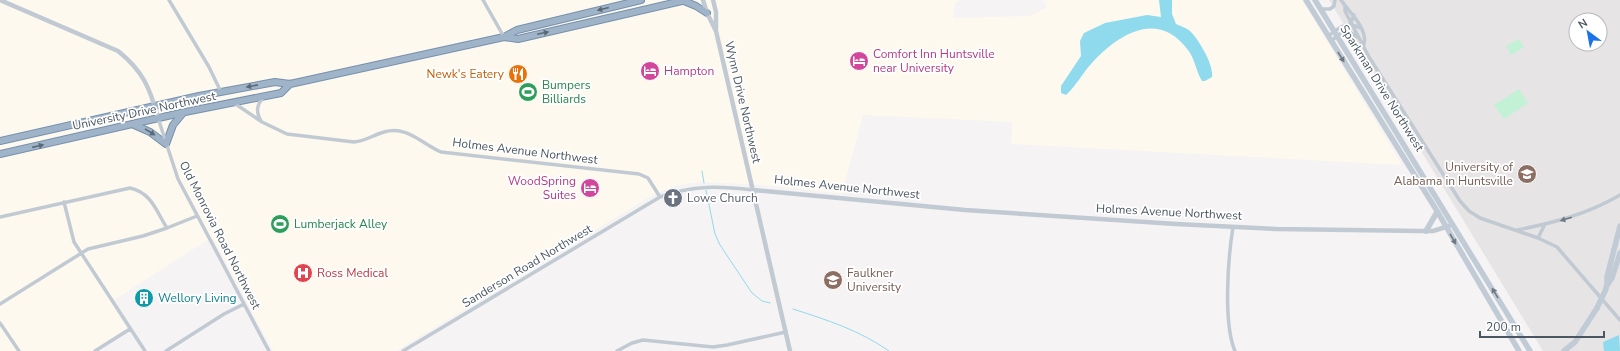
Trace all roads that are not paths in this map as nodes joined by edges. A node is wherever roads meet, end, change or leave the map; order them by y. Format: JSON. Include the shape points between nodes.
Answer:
{"nodes":[{"id":1,"x":0,"y":0,"type":"edge"},
{"id":2,"x":169,"y":0,"type":"edge"},
{"id":3,"x":483,"y":0,"type":"edge"},
{"id":4,"x":641,"y":0,"type":"edge"},
{"id":5,"x":685,"y":0,"type":"edge"},
{"id":6,"x":704,"y":0,"type":"edge"},
{"id":7,"x":712,"y":0,"type":"edge"},
{"id":8,"x":1306,"y":0,"type":"edge"},
{"id":9,"x":1315,"y":0,"type":"edge"},
{"id":10,"x":1335,"y":0,"type":"edge"},
{"id":11,"x":1341,"y":0,"type":"edge"},
{"id":12,"x":1345,"y":7,"type":"junction"},
{"id":13,"x":1321,"y":9,"type":"junction"},
{"id":14,"x":707,"y":14,"type":"junction"},
{"id":15,"x":1354,"y":15,"type":"junction"},
{"id":16,"x":1351,"y":24,"type":"junction"},
{"id":17,"x":1360,"y":28,"type":"junction"},
{"id":18,"x":716,"y":31,"type":"junction"},
{"id":19,"x":1344,"y":33,"type":"junction"},
{"id":20,"x":1336,"y":34,"type":"junction"},
{"id":21,"x":504,"y":37,"type":"junction"},
{"id":22,"x":1330,"y":38,"type":"junction"},
{"id":23,"x":1359,"y":39,"type":"junction"},
{"id":24,"x":1364,"y":44,"type":"junction"},
{"id":25,"x":290,"y":84,"type":"junction"},
{"id":26,"x":221,"y":92,"type":"junction"},
{"id":27,"x":265,"y":96,"type":"junction"},
{"id":28,"x":234,"y":103,"type":"junction"},
{"id":29,"x":155,"y":106,"type":"junction"},
{"id":30,"x":185,"y":112,"type":"junction"},
{"id":31,"x":158,"y":118,"type":"junction"},
{"id":32,"x":262,"y":122,"type":"junction"},
{"id":33,"x":132,"y":124,"type":"junction"},
{"id":34,"x":0,"y":141,"type":"edge"},
{"id":35,"x":166,"y":144,"type":"junction"},
{"id":36,"x":0,"y":154,"type":"edge"},
{"id":37,"x":753,"y":190,"type":"junction"},
{"id":38,"x":1620,"y":195,"type":"edge"},
{"id":39,"x":660,"y":197,"type":"junction"},
{"id":40,"x":64,"y":202,"type":"junction"},
{"id":41,"x":1437,"y":212,"type":"junction"},
{"id":42,"x":197,"y":216,"type":"junction"},
{"id":43,"x":0,"y":217,"type":"edge"},
{"id":44,"x":1453,"y":224,"type":"junction"},
{"id":45,"x":1544,"y":226,"type":"junction"},
{"id":46,"x":1620,"y":226,"type":"edge"},
{"id":47,"x":1233,"y":227,"type":"junction"},
{"id":48,"x":1446,"y":227,"type":"junction"},
{"id":49,"x":167,"y":228,"type":"junction"},
{"id":50,"x":1426,"y":231,"type":"junction"},
{"id":51,"x":1516,"y":231,"type":"junction"},
{"id":52,"x":1538,"y":238,"type":"junction"},
{"id":53,"x":81,"y":253,"type":"junction"},
{"id":54,"x":1620,"y":253,"type":"edge"},
{"id":55,"x":1606,"y":287,"type":"junction"},
{"id":56,"x":0,"y":304,"type":"edge"},
{"id":57,"x":244,"y":304,"type":"junction"},
{"id":58,"x":1620,"y":320,"type":"edge"},
{"id":59,"x":0,"y":323,"type":"edge"},
{"id":60,"x":130,"y":329,"type":"junction"},
{"id":61,"x":786,"y":332,"type":"junction"},
{"id":62,"x":18,"y":351,"type":"edge"},
{"id":63,"x":95,"y":351,"type":"edge"},
{"id":64,"x":145,"y":351,"type":"edge"},
{"id":65,"x":166,"y":351,"type":"edge"},
{"id":66,"x":269,"y":351,"type":"edge"},
{"id":67,"x":403,"y":351,"type":"edge"},
{"id":68,"x":617,"y":351,"type":"edge"},
{"id":69,"x":790,"y":351,"type":"edge"},
{"id":70,"x":1235,"y":351,"type":"edge"},
{"id":71,"x":1520,"y":351,"type":"edge"},
{"id":72,"x":1531,"y":351,"type":"edge"},
{"id":73,"x":1564,"y":351,"type":"edge"}],
"edges":[{"from":1,"to":29,"type":"street","name":"Old Monrovia Road Northwest","via":[[118,51],[133,63],[148,85]]},
{"from":2,"to":26,"type":"street"},
{"from":3,"to":21,"type":"street"},
{"from":4,"to":21,"type":"highway","name":"University Drive Northwest","one_way":true,"via":[[517,30]]},
{"from":5,"to":14,"type":"highway"},
{"from":21,"to":5,"type":"highway","name":"University Drive Northwest","one_way":true,"via":[[518,39]]},
{"from":6,"to":14,"type":"street","name":"Wynn Drive Northwest"},
{"from":7,"to":18,"type":"street","via":[[716,12]]},
{"from":8,"to":22,"type":"main road","name":"Sparkman Drive Northwest"},
{"from":9,"to":13,"type":"main road","name":"Sparkman Drive Northwest"},
{"from":10,"to":13,"type":"street","via":[[1334,6],[1330,9]]},
{"from":11,"to":12,"type":"street"},
{"from":12,"to":15,"type":"street"},
{"from":12,"to":16,"type":"street","via":[[1344,11]]},
{"from":13,"to":20,"type":"main road","name":"Sparkman Drive Northwest"},
{"from":14,"to":18,"type":"street","name":"Wynn Drive Northwest"},
{"from":15,"to":16,"type":"street"},
{"from":15,"to":17,"type":"street"},
{"from":16,"to":17,"type":"street"},
{"from":16,"to":19,"type":"street"},
{"from":16,"to":20,"type":"street"},
{"from":16,"to":23,"type":"street"},
{"from":17,"to":24,"type":"street"},
{"from":18,"to":37,"type":"street","name":"Wynn Drive Northwest"},
{"from":19,"to":20,"type":"street"},
{"from":19,"to":23,"type":"street","via":[[1350,33]]},
{"from":20,"to":22,"type":"street"},
{"from":20,"to":44,"type":"main road","name":"Sparkman Drive Northwest"},
{"from":21,"to":25,"type":"highway","name":"University Drive Northwest"},
{"from":22,"to":41,"type":"main road","name":"Sparkman Drive Northwest","one_way":true},
{"from":23,"to":24,"type":"street"},
{"from":24,"to":51,"type":"street","via":[[1369,57],[1460,201],[1480,218]]},
{"from":25,"to":26,"type":"highway","name":"University Drive Northwest","one_way":true,"via":[[275,82]]},
{"from":25,"to":27,"type":"highway","name":"University Drive Northwest","via":[[281,93]]},
{"from":26,"to":29,"type":"highway","name":"University Drive Northwest"},
{"from":27,"to":28,"type":"highway","name":"University Drive Northwest"},
{"from":27,"to":32,"type":"street","via":[[257,108]]},
{"from":28,"to":30,"type":"highway","name":"University Drive Northwest"},
{"from":28,"to":32,"type":"street","name":"Holmes Avenue Northwest"},
{"from":29,"to":31,"type":"street","name":"Old Monrovia Road Northwest"},
{"from":29,"to":34,"type":"highway","name":"University Drive Northwest"},
{"from":30,"to":31,"type":"highway","name":"University Drive Northwest"},
{"from":30,"to":35,"type":"highway","via":[[173,125]]},
{"from":31,"to":33,"type":"highway","name":"University Drive Northwest"},
{"from":31,"to":35,"type":"street","name":"Old Monrovia Road Northwest"},
{"from":32,"to":39,"type":"street","name":"Holmes Avenue Northwest","via":[[287,134],[354,142],[364,142],[384,132],[399,131],[409,133],[430,148],[441,152],[639,174],[648,178]]},
{"from":33,"to":35,"type":"highway","one_way":true,"via":[[150,132]]},
{"from":36,"to":33,"type":"highway","name":"University Drive Northwest","one_way":true},
{"from":35,"to":42,"type":"street","name":"Old Monrovia Road Northwest","via":[[178,179]]},
{"from":37,"to":39,"type":"street","name":"Holmes Avenue Northwest","via":[[701,187]]},
{"from":37,"to":47,"type":"street","name":"Holmes Avenue Northwest","via":[[965,210]]},
{"from":37,"to":61,"type":"street","name":"Wynn Drive Northwest"},
{"from":38,"to":45,"type":"street","one_way":true,"via":[[1581,214]]},
{"from":39,"to":67,"type":"street","name":"Sanderson Road Northwest"},
{"from":40,"to":43,"type":"street"},
{"from":40,"to":49,"type":"street","via":[[122,189],[138,190],[152,202]]},
{"from":40,"to":53,"type":"street","via":[[74,242]]},
{"from":41,"to":48,"type":"main road","name":"Sparkman Drive Northwest"},
{"from":41,"to":50,"type":"main road"},
{"from":42,"to":49,"type":"street"},
{"from":42,"to":57,"type":"street","name":"Old Monrovia Road Northwest"},
{"from":44,"to":48,"type":"street","name":"Holmes Avenue Northwest"},
{"from":72,"to":44,"type":"main road","name":"Sparkman Drive Northwest","one_way":true},
{"from":45,"to":51,"type":"street"},
{"from":45,"to":52,"type":"street"},
{"from":46,"to":55,"type":"main road"},
{"from":47,"to":50,"type":"street","name":"Holmes Avenue Northwest"},
{"from":47,"to":70,"type":"street","via":[[1229,250],[1228,328]]},
{"from":48,"to":50,"type":"street","name":"Holmes Avenue Northwest"},
{"from":48,"to":71,"type":"main road","name":"Sparkman Drive Northwest","one_way":true},
{"from":49,"to":53,"type":"street"},
{"from":51,"to":52,"type":"street"},
{"from":52,"to":58,"type":"street","via":[[1564,253]]},
{"from":53,"to":56,"type":"street"},
{"from":53,"to":60,"type":"street"},
{"from":54,"to":55,"type":"main road","via":[[1612,278]]},
{"from":55,"to":73,"type":"main road","bridge":true,"via":[[1597,308],[1575,342]]},
{"from":57,"to":65,"type":"street"},
{"from":57,"to":66,"type":"street","name":"Old Monrovia Road Northwest"},
{"from":59,"to":62,"type":"street"},
{"from":60,"to":63,"type":"street"},
{"from":60,"to":64,"type":"street"},
{"from":61,"to":68,"type":"street","via":[[713,347],[643,340],[632,342]]},
{"from":61,"to":69,"type":"street","name":"Wynn Drive Northwest"}]}
